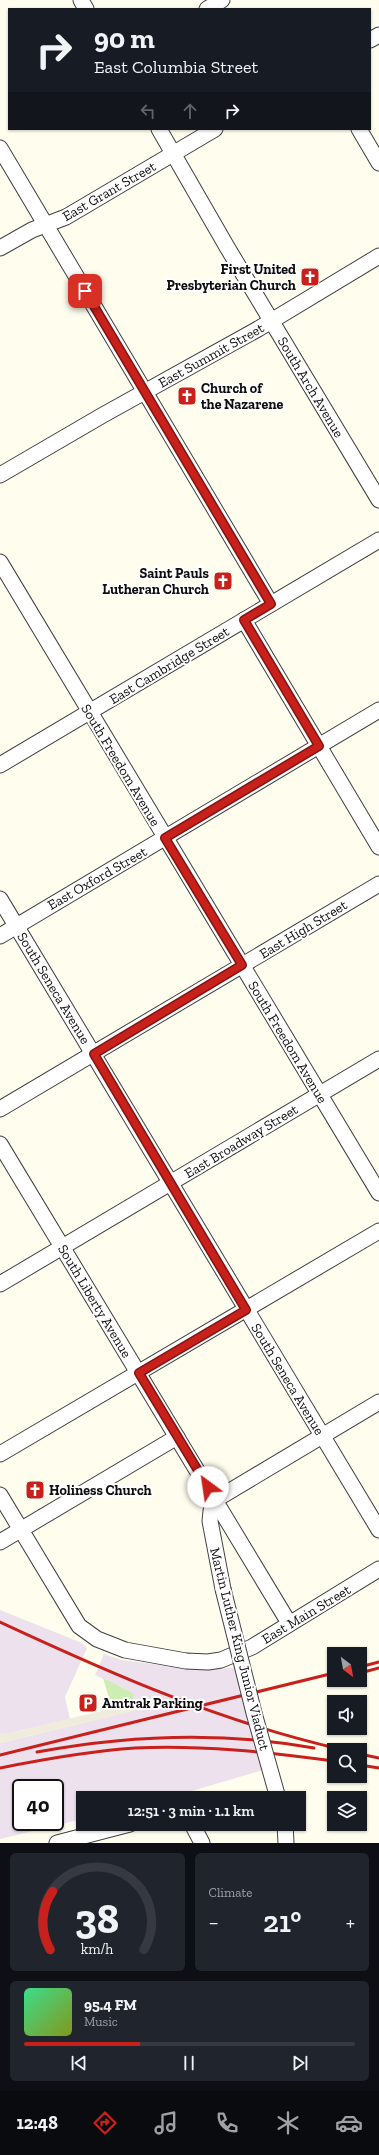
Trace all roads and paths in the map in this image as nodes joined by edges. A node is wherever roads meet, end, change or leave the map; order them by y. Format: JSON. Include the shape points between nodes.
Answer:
{"nodes":[{"id":1,"x":222,"y":0,"type":"edge"},
{"id":2,"x":209,"y":8,"type":"edge"},
{"id":3,"x":159,"y":130,"type":"edge"},
{"id":4,"x":213,"y":130,"type":"edge"},
{"id":5,"x":360,"y":130,"type":"edge"},
{"id":6,"x":0,"y":148,"type":"edge"},
{"id":7,"x":173,"y":154,"type":"junction"},
{"id":8,"x":379,"y":163,"type":"edge"},
{"id":9,"x":46,"y":224,"type":"junction"},
{"id":10,"x":0,"y":248,"type":"edge"},
{"id":11,"x":379,"y":256,"type":"edge"},
{"id":12,"x":272,"y":320,"type":"junction"},
{"id":13,"x":145,"y":392,"type":"junction"},
{"id":14,"x":0,"y":475,"type":"edge"},
{"id":15,"x":379,"y":500,"type":"edge"},
{"id":16,"x":379,"y":540,"type":"edge"},
{"id":17,"x":0,"y":562,"type":"edge"},
{"id":18,"x":271,"y":604,"type":"junction"},
{"id":19,"x":244,"y":620,"type":"junction"},
{"id":20,"x":379,"y":710,"type":"edge"},
{"id":21,"x":89,"y":712,"type":"junction"},
{"id":22,"x":319,"y":746,"type":"junction"},
{"id":23,"x":0,"y":764,"type":"edge"},
{"id":24,"x":165,"y":838,"type":"junction"},
{"id":25,"x":379,"y":847,"type":"edge"},
{"id":26,"x":379,"y":884,"type":"edge"},
{"id":27,"x":0,"y":899,"type":"edge"},
{"id":28,"x":17,"y":926,"type":"junction"},
{"id":29,"x":0,"y":936,"type":"edge"},
{"id":30,"x":242,"y":965,"type":"junction"},
{"id":31,"x":94,"y":1054,"type":"junction"},
{"id":32,"x":379,"y":1058,"type":"edge"},
{"id":33,"x":319,"y":1094,"type":"junction"},
{"id":34,"x":0,"y":1109,"type":"edge"},
{"id":35,"x":0,"y":1144,"type":"edge"},
{"id":36,"x":170,"y":1183,"type":"junction"},
{"id":37,"x":379,"y":1193,"type":"edge"},
{"id":38,"x":379,"y":1231,"type":"edge"},
{"id":39,"x":63,"y":1247,"type":"junction"},
{"id":40,"x":0,"y":1284,"type":"edge"},
{"id":41,"x":246,"y":1310,"type":"junction"},
{"id":42,"x":139,"y":1373,"type":"junction"},
{"id":43,"x":379,"y":1402,"type":"edge"},
{"id":44,"x":322,"y":1436,"type":"junction"},
{"id":45,"x":177,"y":1437,"type":"junction"},
{"id":46,"x":0,"y":1454,"type":"edge"},
{"id":47,"x":0,"y":1495,"type":"edge"},
{"id":48,"x":215,"y":1500,"type":"junction"},
{"id":49,"x":21,"y":1530,"type":"junction"},
{"id":50,"x":379,"y":1530,"type":"edge"},
{"id":51,"x":0,"y":1542,"type":"edge"},
{"id":52,"x":379,"y":1569,"type":"edge"},
{"id":53,"x":289,"y":1624,"type":"junction"},
{"id":54,"x":276,"y":1791,"type":"edge"},
{"id":55,"x":103,"y":1831,"type":"edge"},
{"id":56,"x":196,"y":1831,"type":"edge"},
{"id":57,"x":285,"y":1831,"type":"edge"},
{"id":58,"x":57,"y":1843,"type":"edge"},
{"id":59,"x":202,"y":1843,"type":"edge"},
{"id":60,"x":286,"y":1843,"type":"edge"}],
"edges":[{"from":1,"to":2,"type":"street"},
{"from":3,"to":7,"type":"street","name":"South Arch Avenue"},
{"from":4,"to":7,"type":"street","name":"East Grant Street"},
{"from":5,"to":8,"type":"street"},
{"from":6,"to":9,"type":"street"},
{"from":7,"to":9,"type":"street","name":"East Grant Street","via":[[66,216]]},
{"from":7,"to":12,"type":"street","name":"South Arch Avenue"},
{"from":9,"to":10,"type":"street","name":"East Grant Street"},
{"from":9,"to":13,"type":"street"},
{"from":11,"to":12,"type":"street","name":"East Summit Street"},
{"from":12,"to":13,"type":"street","name":"East Summit Street"},
{"from":12,"to":15,"type":"street","name":"South Arch Avenue"},
{"from":13,"to":14,"type":"street","name":"East Summit Street"},
{"from":13,"to":18,"type":"street"},
{"from":16,"to":18,"type":"street","name":"East Cambridge Street"},
{"from":17,"to":21,"type":"street","name":"South Freedom Avenue"},
{"from":18,"to":19,"type":"street","name":"East Cambridge Street"},
{"from":19,"to":21,"type":"street","name":"East Cambridge Street"},
{"from":19,"to":22,"type":"street"},
{"from":20,"to":22,"type":"street","name":"East Oxford Street"},
{"from":21,"to":23,"type":"street","name":"East Cambridge Street"},
{"from":21,"to":24,"type":"street","name":"South Freedom Avenue"},
{"from":22,"to":24,"type":"street","name":"East Oxford Street"},
{"from":22,"to":25,"type":"street"},
{"from":24,"to":28,"type":"street","name":"East Oxford Street"},
{"from":24,"to":30,"type":"street","name":"South Freedom Avenue"},
{"from":26,"to":30,"type":"street","name":"East High Street"},
{"from":27,"to":28,"type":"street","name":"South Seneca Avenue"},
{"from":28,"to":29,"type":"street","name":"East Oxford Street"},
{"from":28,"to":31,"type":"street","name":"South Seneca Avenue"},
{"from":30,"to":31,"type":"street","name":"East High Street"},
{"from":30,"to":33,"type":"street","name":"South Freedom Avenue"},
{"from":31,"to":34,"type":"street","name":"East High Street"},
{"from":31,"to":36,"type":"street","name":"South Seneca Avenue"},
{"from":32,"to":33,"type":"street","name":"East Broadway Street"},
{"from":33,"to":36,"type":"street","name":"East Broadway Street"},
{"from":33,"to":37,"type":"street","name":"South Freedom Avenue"},
{"from":35,"to":39,"type":"street","name":"South Liberty Avenue"},
{"from":36,"to":39,"type":"street","name":"East Broadway Street"},
{"from":36,"to":41,"type":"street","name":"South Seneca Avenue"},
{"from":38,"to":41,"type":"street"},
{"from":39,"to":40,"type":"street","name":"East Broadway Street"},
{"from":39,"to":42,"type":"street","name":"South Liberty Avenue"},
{"from":41,"to":42,"type":"street"},
{"from":41,"to":44,"type":"street","name":"South Seneca Avenue"},
{"from":42,"to":45,"type":"street","name":"South Liberty Avenue"},
{"from":42,"to":46,"type":"street"},
{"from":43,"to":44,"type":"street"},
{"from":44,"to":48,"type":"street"},
{"from":44,"to":50,"type":"street","name":"South Seneca Avenue"},
{"from":45,"to":48,"type":"street","name":"South Liberty Avenue"},
{"from":45,"to":49,"type":"street"},
{"from":47,"to":49,"type":"street","name":"East Main Street"},
{"from":48,"to":53,"type":"street","name":"South Liberty Avenue"},
{"from":48,"to":54,"type":"street","name":"Martin Luther King Junior Viaduct","bridge":true,"via":[[210,1521],[223,1589]]},
{"from":49,"to":51,"type":"street"},
{"from":49,"to":53,"type":"street","name":"East Main Street","via":[[75,1619],[90,1636],[111,1646],[140,1654],[208,1662],[234,1655]]},
{"from":52,"to":53,"type":"street","name":"East Main Street"},
{"from":55,"to":58,"type":"street"},
{"from":56,"to":59,"type":"street"},
{"from":57,"to":60,"type":"street"}]}
